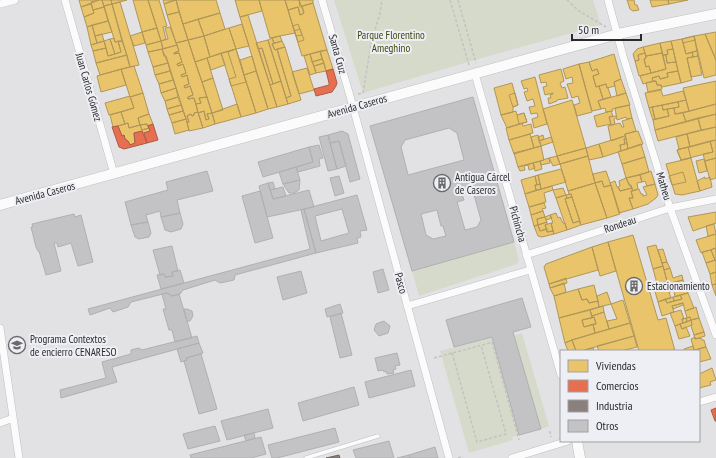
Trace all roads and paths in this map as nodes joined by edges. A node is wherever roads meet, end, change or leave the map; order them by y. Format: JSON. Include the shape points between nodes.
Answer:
{"nodes":[{"id":1,"x":16,"y":0,"type":"edge"},
{"id":2,"x":65,"y":0,"type":"edge"},
{"id":3,"x":322,"y":0,"type":"edge"},
{"id":4,"x":382,"y":0,"type":"edge"},
{"id":5,"x":450,"y":0,"type":"edge"},
{"id":6,"x":458,"y":0,"type":"edge"},
{"id":7,"x":567,"y":0,"type":"edge"},
{"id":8,"x":608,"y":0,"type":"edge"},
{"id":9,"x":0,"y":4,"type":"edge"},
{"id":10,"x":716,"y":14,"type":"edge"},
{"id":11,"x":618,"y":34,"type":"junction"},
{"id":12,"x":475,"y":74,"type":"junction"},
{"id":13,"x":350,"y":96,"type":"junction"},
{"id":14,"x":353,"y":108,"type":"junction"},
{"id":15,"x":114,"y":174,"type":"junction"},
{"id":16,"x":716,"y":199,"type":"edge"},
{"id":17,"x":0,"y":205,"type":"edge"},
{"id":18,"x":670,"y":208,"type":"junction"},
{"id":19,"x":526,"y":255,"type":"junction"},
{"id":20,"x":530,"y":270,"type":"junction"},
{"id":21,"x":407,"y":306,"type":"junction"},
{"id":22,"x":0,"y":328,"type":"edge"},
{"id":23,"x":716,"y":335,"type":"edge"},
{"id":24,"x":481,"y":345,"type":"junction"},
{"id":25,"x":452,"y":353,"type":"junction"},
{"id":26,"x":434,"y":358,"type":"dead end"},
{"id":27,"x":560,"y":372,"type":"edge"},
{"id":28,"x":716,"y":397,"type":"edge"},
{"id":29,"x":700,"y":402,"type":"edge"},
{"id":30,"x":13,"y":418,"type":"junction"},
{"id":31,"x":0,"y":423,"type":"edge"},
{"id":32,"x":378,"y":436,"type":"dead end"},
{"id":33,"x":520,"y":440,"type":"dead end"},
{"id":34,"x":565,"y":442,"type":"edge"},
{"id":35,"x":577,"y":442,"type":"edge"},
{"id":36,"x":463,"y":456,"type":"dead end"},
{"id":37,"x":19,"y":458,"type":"edge"},
{"id":38,"x":306,"y":458,"type":"edge"},
{"id":39,"x":449,"y":458,"type":"edge"},
{"id":40,"x":458,"y":458,"type":"edge"},
{"id":41,"x":512,"y":458,"type":"edge"},
{"id":42,"x":580,"y":458,"type":"edge"}],
"edges":[{"from":1,"to":9,"type":"street"},
{"from":2,"to":15,"type":"street","name":"Juan Carlos Gómez"},
{"from":3,"to":13,"type":"street","name":"Santa Cruz"},
{"from":4,"to":13,"type":"path","via":[[363,93]]},
{"from":5,"to":12,"type":"path"},
{"from":6,"to":12,"type":"path"},
{"from":7,"to":11,"type":"path"},
{"from":8,"to":11,"type":"street","name":"Matheu"},
{"from":10,"to":11,"type":"main road","name":"Avenida Caseros"},
{"from":11,"to":12,"type":"main road","name":"Avenida Caseros"},
{"from":11,"to":18,"type":"street","name":"Matheu"},
{"from":12,"to":14,"type":"main road","name":"Avenida Caseros"},
{"from":12,"to":19,"type":"street","name":"Pichincha"},
{"from":13,"to":14,"type":"street","name":"Santa Cruz"},
{"from":14,"to":15,"type":"main road","name":"Avenida Caseros"},
{"from":14,"to":21,"type":"street","name":"Pasco"},
{"from":15,"to":17,"type":"main road","name":"Avenida Caseros"},
{"from":16,"to":18,"type":"street","name":"Rondeau"},
{"from":18,"to":19,"type":"street","name":"Rondeau"},
{"from":18,"to":23,"type":"street","name":"Matheu"},
{"from":19,"to":20,"type":"street","name":"Pichincha"},
{"from":20,"to":21,"type":"street"},
{"from":20,"to":27,"type":"street","name":"Pichincha"},
{"from":21,"to":39,"type":"street","name":"Pasco"},
{"from":22,"to":30,"type":"street"},
{"from":24,"to":25,"type":"path"},
{"from":24,"to":25,"type":"path","via":[[506,434],[477,442]]},
{"from":24,"to":33,"type":"path","via":[[492,342]]},
{"from":25,"to":26,"type":"path"},
{"from":28,"to":29,"type":"street"},
{"from":30,"to":31,"type":"street"},
{"from":30,"to":37,"type":"street"},
{"from":32,"to":38,"type":"lane"},
{"from":34,"to":41,"type":"street"},
{"from":35,"to":42,"type":"main road"},
{"from":36,"to":40,"type":"path"}]}
